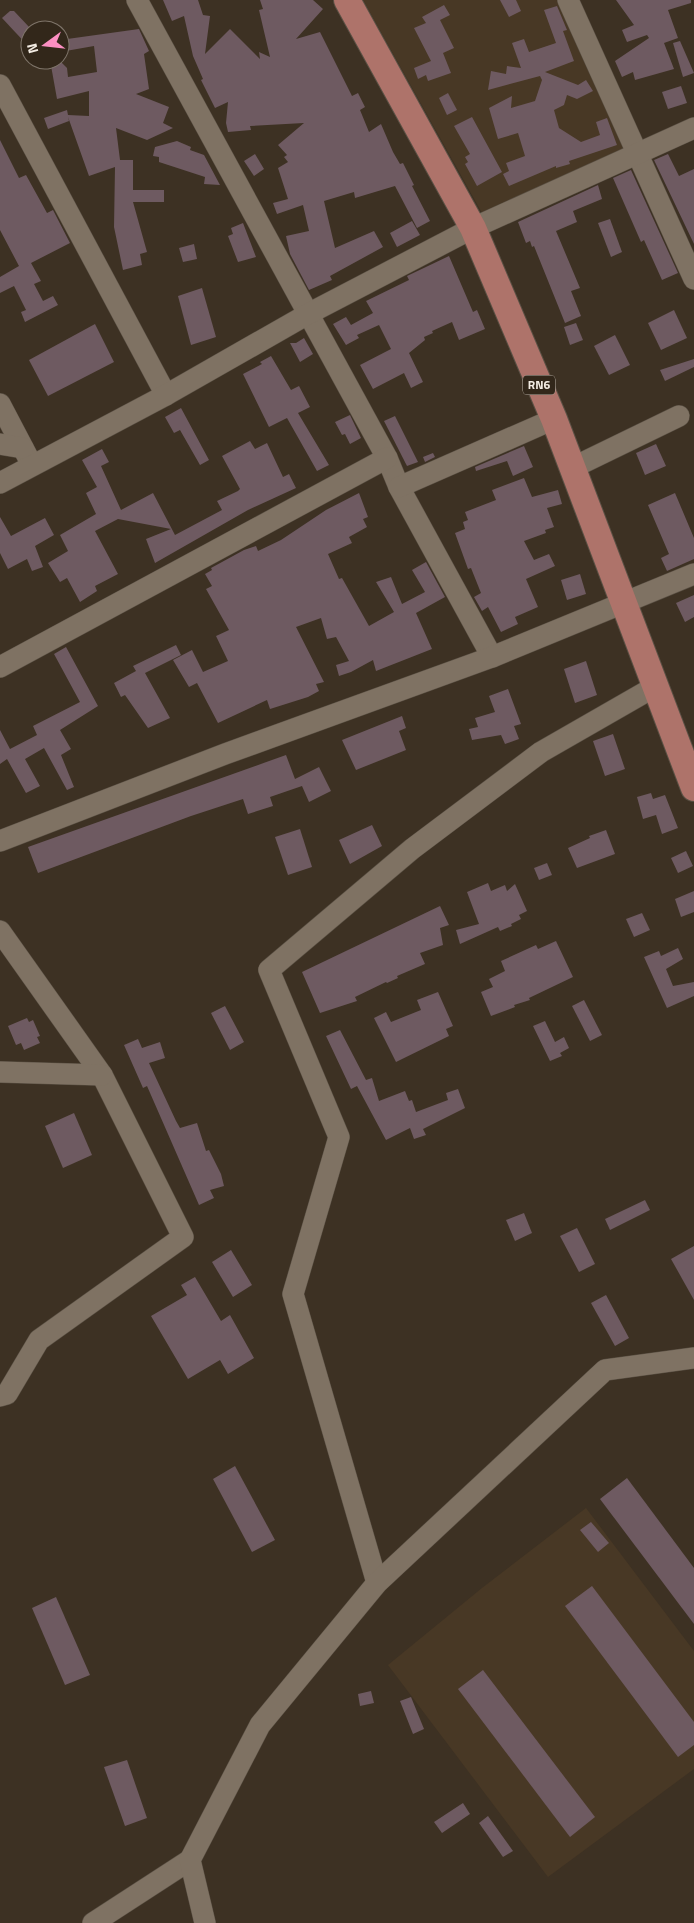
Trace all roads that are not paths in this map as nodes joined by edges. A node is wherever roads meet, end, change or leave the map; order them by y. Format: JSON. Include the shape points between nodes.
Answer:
{"nodes":[{"id":1,"x":137,"y":0,"type":"edge"},
{"id":2,"x":347,"y":0,"type":"edge"},
{"id":3,"x":568,"y":0,"type":"edge"},
{"id":4,"x":0,"y":85,"type":"edge"},
{"id":5,"x":694,"y":128,"type":"edge"},
{"id":6,"x":637,"y":154,"type":"junction"},
{"id":7,"x":473,"y":228,"type":"junction"},
{"id":8,"x":694,"y":279,"type":"edge"},
{"id":9,"x":308,"y":314,"type":"junction"},
{"id":10,"x":166,"y":395,"type":"junction"},
{"id":11,"x":0,"y":404,"type":"edge"},
{"id":12,"x":679,"y":416,"type":"dead end"},
{"id":13,"x":554,"y":419,"type":"junction"},
{"id":14,"x":0,"y":444,"type":"edge"},
{"id":15,"x":27,"y":457,"type":"junction"},
{"id":16,"x":387,"y":458,"type":"junction"},
{"id":17,"x":572,"y":468,"type":"junction"},
{"id":18,"x":0,"y":483,"type":"edge"},
{"id":19,"x":399,"y":487,"type":"junction"},
{"id":20,"x":694,"y":574,"type":"edge"},
{"id":21,"x":622,"y":604,"type":"junction"},
{"id":22,"x":492,"y":657,"type":"junction"},
{"id":23,"x":0,"y":667,"type":"edge"},
{"id":24,"x":656,"y":686,"type":"junction"},
{"id":25,"x":694,"y":788,"type":"edge"},
{"id":26,"x":0,"y":841,"type":"edge"},
{"id":27,"x":0,"y":931,"type":"edge"},
{"id":28,"x":0,"y":1072,"type":"edge"},
{"id":29,"x":102,"y":1075,"type":"junction"},
{"id":30,"x":694,"y":1358,"type":"edge"},
{"id":31,"x":0,"y":1396,"type":"edge"},
{"id":32,"x":377,"y":1583,"type":"junction"},
{"id":33,"x":190,"y":1860,"type":"junction"},
{"id":34,"x":93,"y":1923,"type":"edge"},
{"id":35,"x":205,"y":1923,"type":"edge"}],
"edges":[{"from":1,"to":9,"type":"street"},
{"from":2,"to":7,"type":"main road","number":"RN6"},
{"from":3,"to":6,"type":"street"},
{"from":4,"to":10,"type":"street"},
{"from":5,"to":6,"type":"street"},
{"from":6,"to":7,"type":"street"},
{"from":6,"to":8,"type":"street"},
{"from":7,"to":9,"type":"street"},
{"from":7,"to":13,"type":"main road","number":"RN6"},
{"from":9,"to":10,"type":"street"},
{"from":9,"to":16,"type":"street"},
{"from":10,"to":15,"type":"street"},
{"from":11,"to":15,"type":"street"},
{"from":12,"to":17,"type":"street"},
{"from":13,"to":17,"type":"main road","number":"RN6"},
{"from":13,"to":19,"type":"street"},
{"from":14,"to":15,"type":"street"},
{"from":15,"to":18,"type":"street"},
{"from":16,"to":19,"type":"street"},
{"from":16,"to":23,"type":"street"},
{"from":17,"to":21,"type":"main road","number":"RN6"},
{"from":19,"to":22,"type":"street"},
{"from":20,"to":21,"type":"street"},
{"from":21,"to":22,"type":"street"},
{"from":21,"to":24,"type":"main road","number":"RN6"},
{"from":22,"to":26,"type":"street","via":[[225,754]]},
{"from":24,"to":25,"type":"main road","number":"RN6"},
{"from":24,"to":32,"type":"street","via":[[541,752],[412,849],[269,970],[339,1137],[293,1294]]},
{"from":27,"to":29,"type":"street"},
{"from":28,"to":29,"type":"street"},
{"from":29,"to":31,"type":"street","via":[[183,1237],[39,1340],[7,1394]]},
{"from":30,"to":32,"type":"street","via":[[604,1370]]},
{"from":32,"to":33,"type":"street","via":[[260,1725]]},
{"from":33,"to":34,"type":"street"},
{"from":33,"to":35,"type":"street"}]}
